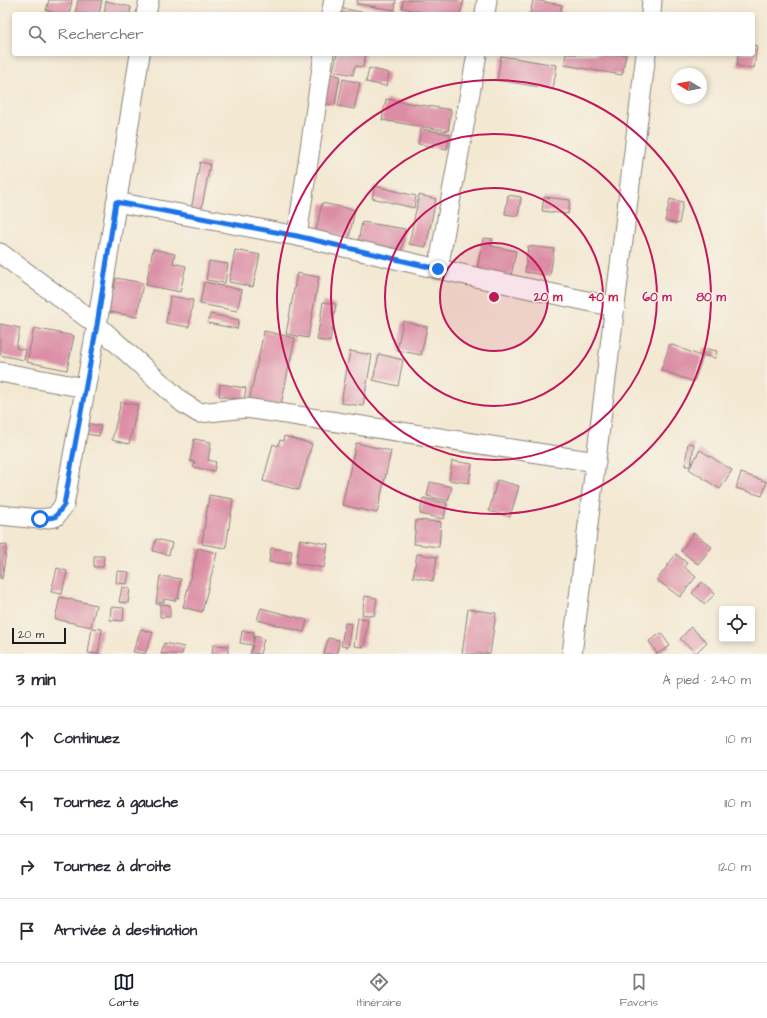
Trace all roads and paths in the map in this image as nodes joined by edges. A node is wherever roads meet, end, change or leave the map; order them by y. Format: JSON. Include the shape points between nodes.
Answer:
{"nodes":[{"id":1,"x":149,"y":0,"type":"edge"},
{"id":2,"x":334,"y":0,"type":"edge"},
{"id":3,"x":487,"y":0,"type":"edge"},
{"id":4,"x":652,"y":0,"type":"edge"},
{"id":5,"x":146,"y":12,"type":"edge"},
{"id":6,"x":331,"y":12,"type":"edge"},
{"id":7,"x":485,"y":12,"type":"edge"},
{"id":8,"x":651,"y":12,"type":"edge"},
{"id":9,"x":140,"y":56,"type":"edge"},
{"id":10,"x":324,"y":56,"type":"edge"},
{"id":11,"x":478,"y":56,"type":"edge"},
{"id":12,"x":646,"y":56,"type":"edge"},
{"id":13,"x":116,"y":202,"type":"junction"},
{"id":14,"x":297,"y":236,"type":"junction"},
{"id":15,"x":0,"y":253,"type":"edge"},
{"id":16,"x":438,"y":269,"type":"junction"},
{"id":17,"x":614,"y":307,"type":"junction"},
{"id":18,"x":97,"y":325,"type":"junction"},
{"id":19,"x":0,"y":372,"type":"edge"},
{"id":20,"x":85,"y":388,"type":"junction"},
{"id":21,"x":596,"y":462,"type":"junction"},
{"id":22,"x":0,"y":515,"type":"edge"},
{"id":23,"x":572,"y":654,"type":"edge"}],
"edges":[{"from":1,"to":5,"type":"street"},
{"from":2,"to":6,"type":"street"},
{"from":3,"to":7,"type":"street"},
{"from":4,"to":8,"type":"street"},
{"from":9,"to":13,"type":"street"},
{"from":10,"to":14,"type":"street"},
{"from":11,"to":16,"type":"street"},
{"from":12,"to":17,"type":"street"},
{"from":13,"to":14,"type":"street"},
{"from":13,"to":18,"type":"street"},
{"from":14,"to":16,"type":"street"},
{"from":15,"to":18,"type":"street"},
{"from":16,"to":17,"type":"street"},
{"from":17,"to":21,"type":"street"},
{"from":18,"to":20,"type":"street"},
{"from":18,"to":21,"type":"street","via":[[183,403],[199,412],[246,408]]},
{"from":19,"to":20,"type":"street"},
{"from":20,"to":22,"type":"street","via":[[64,505],[55,517],[40,519]]},
{"from":21,"to":23,"type":"street"}]}
